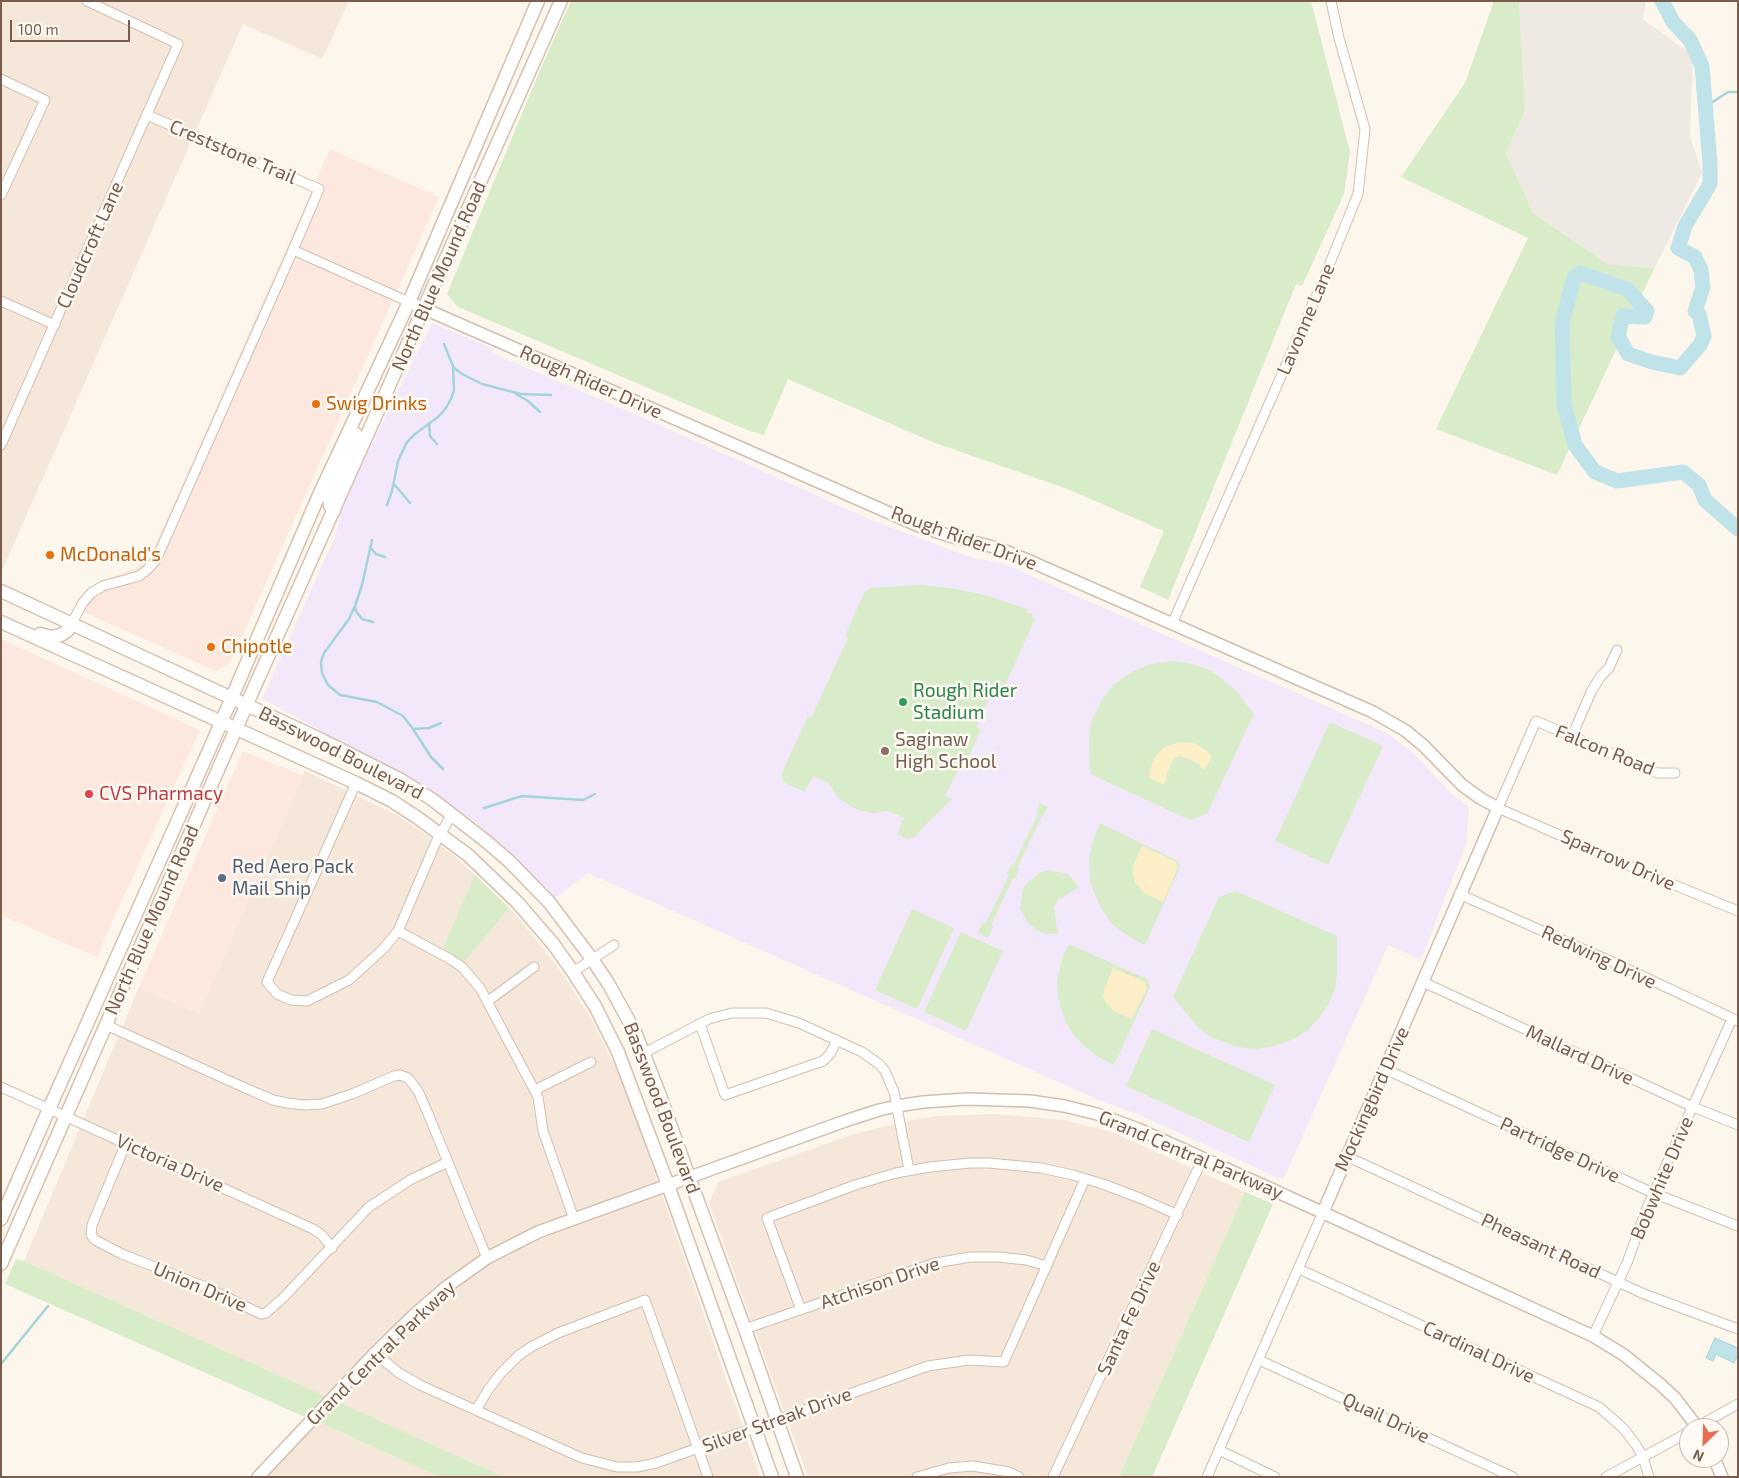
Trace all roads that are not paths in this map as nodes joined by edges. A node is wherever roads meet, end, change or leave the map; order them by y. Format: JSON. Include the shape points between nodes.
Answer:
{"nodes":[{"id":1,"x":87,"y":1,"type":"edge"},
{"id":2,"x":538,"y":1,"type":"edge"},
{"id":3,"x":561,"y":1,"type":"edge"},
{"id":4,"x":1331,"y":1,"type":"edge"},
{"id":5,"x":1,"y":80,"type":"edge"},
{"id":6,"x":147,"y":115,"type":"junction"},
{"id":7,"x":1,"y":195,"type":"edge"},
{"id":8,"x":293,"y":250,"type":"junction"},
{"id":9,"x":1,"y":300,"type":"edge"},
{"id":10,"x":409,"y":302,"type":"junction"},
{"id":11,"x":425,"y":308,"type":"junction"},
{"id":12,"x":56,"y":325,"type":"junction"},
{"id":13,"x":360,"y":407,"type":"junction"},
{"id":14,"x":1,"y":445,"type":"edge"},
{"id":15,"x":334,"y":511,"type":"junction"},
{"id":16,"x":1,"y":591,"type":"edge"},
{"id":17,"x":1,"y":622,"type":"edge"},
{"id":18,"x":72,"y":623,"type":"junction"},
{"id":19,"x":1172,"y":624,"type":"junction"},
{"id":20,"x":23,"y":632,"type":"junction"},
{"id":21,"x":1618,"y":650,"type":"dead end"},
{"id":22,"x":232,"y":698,"type":"junction"},
{"id":23,"x":247,"y":705,"type":"junction"},
{"id":24,"x":1536,"y":721,"type":"joint"},
{"id":25,"x":222,"y":722,"type":"junction"},
{"id":26,"x":236,"y":729,"type":"junction"},
{"id":27,"x":1572,"y":736,"type":"junction"},
{"id":28,"x":1675,"y":773,"type":"dead end"},
{"id":29,"x":356,"y":783,"type":"junction"},
{"id":30,"x":1498,"y":808,"type":"junction"},
{"id":31,"x":452,"y":814,"type":"junction"},
{"id":32,"x":440,"y":834,"type":"junction"},
{"id":33,"x":1459,"y":894,"type":"junction"},
{"id":34,"x":1738,"y":911,"type":"edge"},
{"id":35,"x":398,"y":932,"type":"junction"},
{"id":36,"x":614,"y":945,"type":"dead end"},
{"id":37,"x":592,"y":959,"type":"junction"},
{"id":38,"x":534,"y":968,"type":"dead end"},
{"id":39,"x":573,"y":972,"type":"junction"},
{"id":40,"x":1423,"y":982,"type":"junction"},
{"id":41,"x":488,"y":1001,"type":"junction"},
{"id":42,"x":1735,"y":1020,"type":"edge"},
{"id":43,"x":700,"y":1024,"type":"junction"},
{"id":44,"x":106,"y":1025,"type":"junction"},
{"id":45,"x":837,"y":1040,"type":"junction"},
{"id":46,"x":644,"y":1053,"type":"junction"},
{"id":47,"x":591,"y":1062,"type":"dead end"},
{"id":48,"x":1385,"y":1069,"type":"junction"},
{"id":49,"x":1,"y":1087,"type":"edge"},
{"id":50,"x":535,"y":1090,"type":"junction"},
{"id":51,"x":897,"y":1106,"type":"junction"},
{"id":52,"x":1692,"y":1106,"type":"junction"},
{"id":53,"x":48,"y":1109,"type":"junction"},
{"id":54,"x":66,"y":1117,"type":"junction"},
{"id":55,"x":1738,"y":1125,"type":"edge"},
{"id":56,"x":126,"y":1143,"type":"junction"},
{"id":57,"x":1346,"y":1156,"type":"junction"},
{"id":58,"x":1203,"y":1158,"type":"junction"},
{"id":59,"x":448,"y":1162,"type":"junction"},
{"id":60,"x":909,"y":1170,"type":"junction"},
{"id":61,"x":689,"y":1177,"type":"junction"},
{"id":62,"x":1085,"y":1178,"type":"junction"},
{"id":63,"x":668,"y":1185,"type":"junction"},
{"id":64,"x":1653,"y":1193,"type":"junction"},
{"id":65,"x":1323,"y":1212,"type":"junction"},
{"id":66,"x":1178,"y":1215,"type":"junction"},
{"id":67,"x":1,"y":1219,"type":"edge"},
{"id":68,"x":574,"y":1219,"type":"junction"},
{"id":69,"x":1738,"y":1226,"type":"edge"},
{"id":70,"x":332,"y":1248,"type":"junction"},
{"id":71,"x":487,"y":1258,"type":"junction"},
{"id":72,"x":1,"y":1264,"type":"edge"},
{"id":73,"x":1047,"y":1266,"type":"junction"},
{"id":74,"x":1299,"y":1269,"type":"junction"},
{"id":75,"x":1618,"y":1282,"type":"junction"},
{"id":76,"x":801,"y":1310,"type":"junction"},
{"id":77,"x":745,"y":1329,"type":"junction"},
{"id":78,"x":1738,"y":1329,"type":"edge"},
{"id":79,"x":1594,"y":1336,"type":"junction"},
{"id":80,"x":376,"y":1353,"type":"junction"},
{"id":81,"x":1259,"y":1360,"type":"junction"},
{"id":82,"x":1738,"y":1404,"type":"edge"},
{"id":83,"x":476,"y":1410,"type":"junction"},
{"id":84,"x":1688,"y":1418,"type":"edge"},
{"id":85,"x":1714,"y":1418,"type":"edge"},
{"id":86,"x":777,"y":1420,"type":"junction"},
{"id":87,"x":754,"y":1428,"type":"junction"},
{"id":88,"x":1679,"y":1438,"type":"edge"},
{"id":89,"x":697,"y":1448,"type":"junction"},
{"id":90,"x":1219,"y":1450,"type":"junction"},
{"id":91,"x":1643,"y":1457,"type":"junction"},
{"id":92,"x":258,"y":1477,"type":"edge"},
{"id":93,"x":708,"y":1477,"type":"edge"},
{"id":94,"x":772,"y":1477,"type":"edge"},
{"id":95,"x":796,"y":1477,"type":"edge"},
{"id":96,"x":918,"y":1477,"type":"edge"},
{"id":97,"x":1019,"y":1477,"type":"edge"},
{"id":98,"x":1053,"y":1477,"type":"edge"},
{"id":99,"x":1208,"y":1477,"type":"edge"},
{"id":100,"x":1275,"y":1477,"type":"edge"},
{"id":101,"x":1513,"y":1477,"type":"edge"},
{"id":102,"x":1606,"y":1477,"type":"edge"},
{"id":103,"x":1649,"y":1477,"type":"edge"}],
"edges":[{"from":1,"to":6,"type":"street","name":"Cloudcroft Lane","via":[[178,44]]},
{"from":2,"to":10,"type":"main road","name":"North Blue Mound Road"},
{"from":3,"to":11,"type":"main road","name":"North Blue Mound Road"},
{"from":4,"to":19,"type":"street","name":"Lavonne Lane","via":[[1365,129],[1358,194]]},
{"from":5,"to":7,"type":"street","via":[[45,100]]},
{"from":6,"to":8,"type":"street","name":"Creststone Trail","via":[[319,189]]},
{"from":6,"to":12,"type":"street","name":"Cloudcroft Lane"},
{"from":8,"to":10,"type":"street"},
{"from":8,"to":18,"type":"street","via":[[156,560],[138,576],[103,586],[91,593]]},
{"from":9,"to":12,"type":"street"},
{"from":10,"to":11,"type":"street","name":"Rough Rider Drive"},
{"from":10,"to":13,"type":"main road","name":"North Blue Mound Road"},
{"from":11,"to":15,"type":"main road","name":"North Blue Mound Road"},
{"from":11,"to":19,"type":"street","name":"Rough Rider Drive","via":[[919,526],[998,548]]},
{"from":12,"to":14,"type":"street","name":"Cloudcroft Lane"},
{"from":13,"to":15,"type":"main road","via":[[361,421],[329,497]]},
{"from":13,"to":22,"type":"main road","name":"North Blue Mound Road"},
{"from":15,"to":23,"type":"main road","name":"North Blue Mound Road"},
{"from":16,"to":18,"type":"main road","name":"Basswood Boulevard"},
{"from":17,"to":20,"type":"main road","name":"Basswood Boulevard"},
{"from":18,"to":20,"type":"main road","via":[[56,637]]},
{"from":18,"to":22,"type":"main road","name":"Basswood Boulevard"},
{"from":19,"to":30,"type":"street","name":"Rough Rider Drive","via":[[1385,718],[1416,738],[1462,784]]},
{"from":20,"to":25,"type":"main road","name":"Basswood Boulevard"},
{"from":21,"to":27,"type":"street","via":[[1592,690]]},
{"from":22,"to":23,"type":"main road","name":"Basswood Boulevard"},
{"from":22,"to":25,"type":"main road","name":"North Blue Mound Road"},
{"from":23,"to":26,"type":"main road","name":"North Blue Mound Road"},
{"from":23,"to":31,"type":"main road","name":"Basswood Boulevard","via":[[362,759]]},
{"from":24,"to":27,"type":"street","name":"Falcon Road"},
{"from":24,"to":30,"type":"street","name":"Mockingbird Drive"},
{"from":25,"to":26,"type":"main road","name":"Basswood Boulevard"},
{"from":25,"to":53,"type":"main road","name":"North Blue Mound Road"},
{"from":26,"to":29,"type":"main road","name":"Basswood Boulevard"},
{"from":26,"to":44,"type":"main road","name":"North Blue Mound Road"},
{"from":27,"to":28,"type":"street","name":"Falcon Road","via":[[1658,773]]},
{"from":29,"to":32,"type":"main road","name":"Basswood Boulevard","via":[[392,801]]},
{"from":29,"to":35,"type":"street","via":[[267,982],[277,994],[291,1000],[307,1001],[349,980]]},
{"from":30,"to":33,"type":"street","name":"Mockingbird Drive"},
{"from":30,"to":34,"type":"street","name":"Sparrow Drive"},
{"from":31,"to":32,"type":"street"},
{"from":31,"to":37,"type":"main road","name":"Basswood Boulevard","via":[[530,881]]},
{"from":32,"to":35,"type":"street"},
{"from":32,"to":39,"type":"main road","name":"Basswood Boulevard","via":[[513,897]]},
{"from":33,"to":40,"type":"street","name":"Mockingbird Drive"},
{"from":33,"to":42,"type":"street","name":"Redwing Drive"},
{"from":35,"to":41,"type":"street","via":[[436,950],[462,968]]},
{"from":36,"to":37,"type":"street"},
{"from":37,"to":39,"type":"street"},
{"from":37,"to":46,"type":"main road","name":"Basswood Boulevard","via":[[623,1009]]},
{"from":38,"to":41,"type":"street"},
{"from":39,"to":63,"type":"main road","name":"Basswood Boulevard","via":[[595,1006],[618,1052]]},
{"from":40,"to":48,"type":"street","name":"Mockingbird Drive"},
{"from":40,"to":52,"type":"street","name":"Mallard Drive"},
{"from":41,"to":50,"type":"street"},
{"from":42,"to":52,"type":"street","name":"Bobwhite Drive"},
{"from":43,"to":45,"type":"street","via":[[732,1013],[766,1013],[789,1019]]},
{"from":43,"to":45,"type":"street","via":[[725,1095],[823,1061]]},
{"from":43,"to":46,"type":"street"},
{"from":44,"to":54,"type":"main road","name":"North Blue Mound Road"},
{"from":44,"to":59,"type":"street","via":[[273,1100],[288,1103],[322,1104],[394,1076],[404,1076],[418,1091]]},
{"from":45,"to":51,"type":"street","via":[[879,1064],[889,1078]]},
{"from":46,"to":61,"type":"main road","name":"Basswood Boulevard"},
{"from":47,"to":50,"type":"street"},
{"from":48,"to":57,"type":"street","name":"Mockingbird Drive"},
{"from":48,"to":64,"type":"street","name":"Partridge Drive"},
{"from":49,"to":53,"type":"street","name":"Victoria Drive"},
{"from":50,"to":68,"type":"street","via":[[543,1131]]},
{"from":51,"to":58,"type":"street","name":"Grand Central Parkway","via":[[981,1098],[1064,1106],[1124,1123]]},
{"from":51,"to":60,"type":"street"},
{"from":51,"to":61,"type":"street","name":"Grand Central Parkway","via":[[845,1121]]},
{"from":52,"to":55,"type":"street","name":"Mallard Drive"},
{"from":52,"to":64,"type":"street","name":"Bobwhite Drive"},
{"from":53,"to":54,"type":"street","name":"Victoria Drive"},
{"from":53,"to":67,"type":"main road","name":"North Blue Mound Road"},
{"from":54,"to":56,"type":"street","name":"Victoria Drive"},
{"from":54,"to":72,"type":"main road","name":"North Blue Mound Road"},
{"from":56,"to":70,"type":"street","name":"Victoria Drive","via":[[312,1229],[322,1235]]},
{"from":56,"to":70,"type":"street","name":"Union Drive","via":[[90,1230],[95,1240],[122,1254],[208,1288],[261,1314],[272,1308]]},
{"from":57,"to":65,"type":"street","name":"Mockingbird Drive"},
{"from":57,"to":75,"type":"street","name":"Pheasant Road"},
{"from":58,"to":65,"type":"street","name":"Grand Central Parkway"},
{"from":58,"to":66,"type":"street","name":"Santa Fe Drive"},
{"from":59,"to":70,"type":"street","name":"Union Drive","via":[[410,1180],[369,1207]]},
{"from":59,"to":71,"type":"street"},
{"from":60,"to":62,"type":"street","via":[[988,1163],[1041,1168]]},
{"from":60,"to":76,"type":"street","via":[[855,1185],[767,1218]]},
{"from":61,"to":63,"type":"street","name":"Grand Central Parkway"},
{"from":61,"to":77,"type":"main road","name":"Basswood Boulevard"},
{"from":62,"to":66,"type":"street"},
{"from":62,"to":73,"type":"street","name":"Silver Streak Drive"},
{"from":63,"to":68,"type":"street","name":"Grand Central Parkway"},
{"from":63,"to":87,"type":"main road","name":"Basswood Boulevard"},
{"from":64,"to":69,"type":"street","name":"Partridge Drive"},
{"from":64,"to":75,"type":"street","name":"Bobwhite Drive"},
{"from":65,"to":74,"type":"street","name":"Mockingbird Drive"},
{"from":65,"to":79,"type":"street","name":"Grand Central Parkway"},
{"from":66,"to":98,"type":"street","name":"Santa Fe Drive"},
{"from":68,"to":71,"type":"street","name":"Grand Central Parkway","via":[[538,1232]]},
{"from":71,"to":80,"type":"street","name":"Grand Central Parkway","via":[[445,1288]]},
{"from":73,"to":76,"type":"street","name":"Atchison Drive","via":[[998,1256],[952,1260],[920,1267]]},
{"from":73,"to":86,"type":"street","name":"Silver Streak Drive","via":[[1004,1362],[969,1360],[928,1366]]},
{"from":74,"to":81,"type":"street","name":"Mockingbird Drive"},
{"from":74,"to":91,"type":"street","name":"Cardinal Drive","via":[[1599,1407],[1624,1429]]},
{"from":75,"to":78,"type":"street","name":"Pheasant Road"},
{"from":75,"to":79,"type":"street","name":"Bobwhite Drive"},
{"from":76,"to":77,"type":"street","name":"Atchison Drive"},
{"from":77,"to":86,"type":"main road","name":"Basswood Boulevard"},
{"from":79,"to":84,"type":"street","name":"Grand Central Parkway","via":[[1662,1385]]},
{"from":80,"to":83,"type":"street","name":"Silver Streak Drive","via":[[409,1379]]},
{"from":80,"to":92,"type":"street","name":"Grand Central Parkway"},
{"from":81,"to":90,"type":"street","name":"Mockingbird Drive"},
{"from":81,"to":101,"type":"street","name":"Quail Drive"},
{"from":82,"to":85,"type":"street"},
{"from":83,"to":89,"type":"street","name":"Silver Streak Drive","via":[[582,1458],[606,1465],[647,1465]]},
{"from":83,"to":89,"type":"street","via":[[502,1373],[531,1347],[558,1333],[645,1300]]},
{"from":86,"to":87,"type":"street","name":"Silver Streak Drive"},
{"from":86,"to":95,"type":"main road","name":"Basswood Boulevard"},
{"from":87,"to":89,"type":"street","name":"Silver Streak Drive"},
{"from":87,"to":94,"type":"main road","name":"Basswood Boulevard"},
{"from":88,"to":91,"type":"street"},
{"from":89,"to":93,"type":"street"},
{"from":90,"to":99,"type":"street","name":"Mockingbird Drive"},
{"from":90,"to":100,"type":"street"},
{"from":91,"to":102,"type":"street"},
{"from":91,"to":103,"type":"street","name":"Cardinal Drive"},
{"from":96,"to":97,"type":"street","via":[[949,1468],[973,1466],[1009,1472]]}]}
